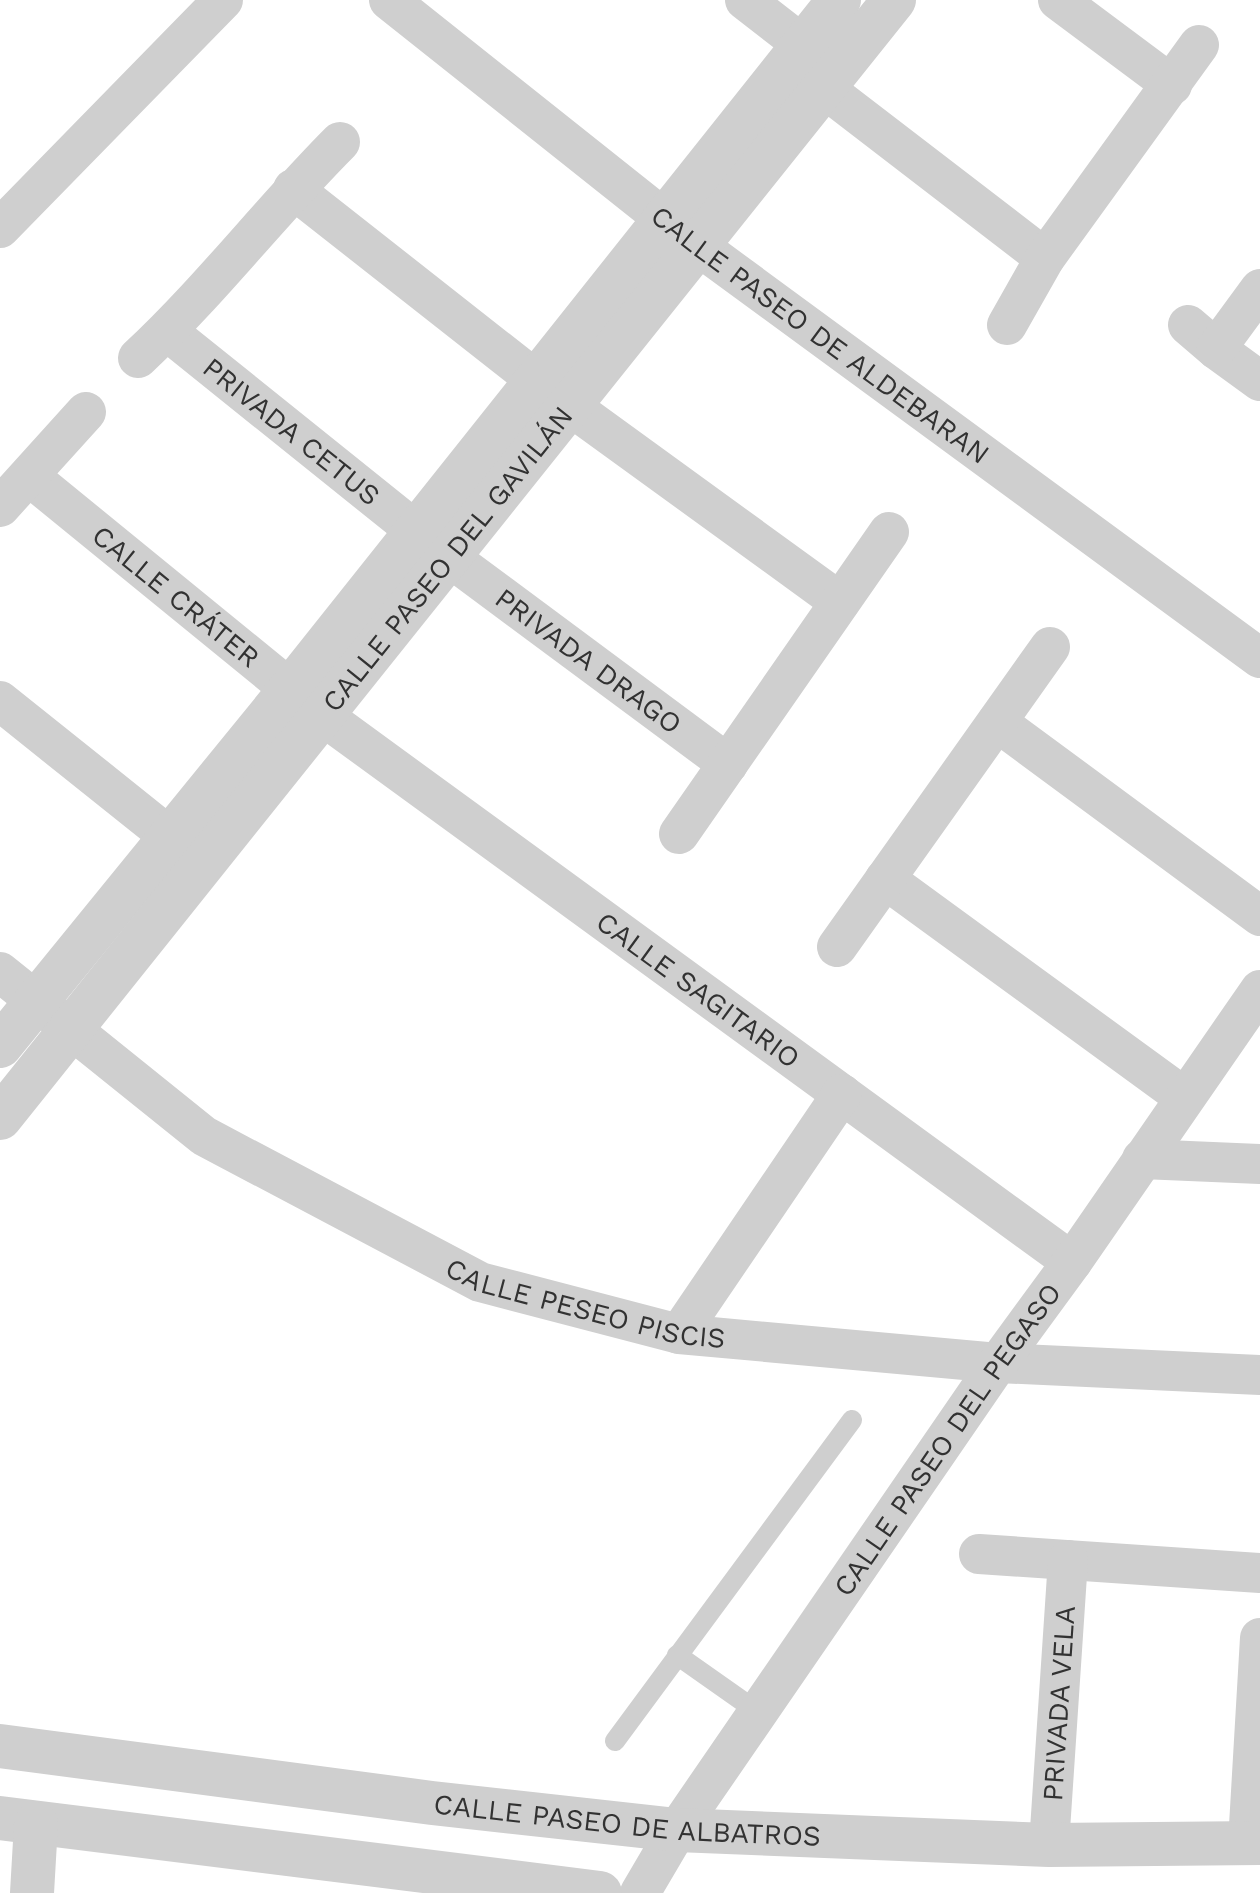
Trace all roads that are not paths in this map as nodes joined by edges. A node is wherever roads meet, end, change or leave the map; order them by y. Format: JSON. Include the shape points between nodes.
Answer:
{"nodes":[{"id":1,"x":223,"y":0,"type":"edge"},
{"id":2,"x":389,"y":0,"type":"edge"},
{"id":3,"x":745,"y":0,"type":"edge"},
{"id":4,"x":839,"y":0,"type":"edge"},
{"id":5,"x":894,"y":0,"type":"edge"},
{"id":6,"x":1058,"y":0,"type":"edge"},
{"id":7,"x":803,"y":45,"type":"junction"},
{"id":8,"x":1199,"y":45,"type":"dead end"},
{"id":9,"x":1172,"y":85,"type":"junction"},
{"id":10,"x":825,"y":89,"type":"junction"},
{"id":11,"x":340,"y":142,"type":"dead end"},
{"id":12,"x":293,"y":189,"type":"junction"},
{"id":13,"x":0,"y":228,"type":"edge"},
{"id":14,"x":681,"y":232,"type":"junction"},
{"id":15,"x":1045,"y":258,"type":"junction"},
{"id":16,"x":1260,"y":289,"type":"edge"},
{"id":17,"x":1007,"y":325,"type":"dead end"},
{"id":18,"x":167,"y":331,"type":"junction"},
{"id":19,"x":138,"y":358,"type":"dead end"},
{"id":20,"x":1260,"y":381,"type":"edge"},
{"id":21,"x":553,"y":393,"type":"junction"},
{"id":22,"x":86,"y":412,"type":"dead end"},
{"id":23,"x":29,"y":476,"type":"junction"},
{"id":24,"x":0,"y":507,"type":"edge"},
{"id":25,"x":416,"y":531,"type":"junction"},
{"id":26,"x":889,"y":532,"type":"dead end"},
{"id":27,"x":449,"y":557,"type":"junction"},
{"id":28,"x":840,"y":602,"type":"junction"},
{"id":29,"x":1050,"y":647,"type":"dead end"},
{"id":30,"x":1260,"y":658,"type":"edge"},
{"id":31,"x":0,"y":701,"type":"edge"},
{"id":32,"x":307,"y":703,"type":"junction"},
{"id":33,"x":997,"y":722,"type":"junction"},
{"id":34,"x":728,"y":764,"type":"junction"},
{"id":35,"x":679,"y":834,"type":"dead end"},
{"id":36,"x":170,"y":837,"type":"junction"},
{"id":37,"x":885,"y":879,"type":"junction"},
{"id":38,"x":1260,"y":916,"type":"edge"},
{"id":39,"x":837,"y":947,"type":"dead end"},
{"id":40,"x":0,"y":972,"type":"edge"},
{"id":41,"x":1260,"y":990,"type":"edge"},
{"id":42,"x":35,"y":1001,"type":"junction"},
{"id":43,"x":71,"y":1030,"type":"junction"},
{"id":44,"x":0,"y":1046,"type":"edge"},
{"id":45,"x":842,"y":1094,"type":"junction"},
{"id":46,"x":1184,"y":1097,"type":"junction"},
{"id":47,"x":0,"y":1118,"type":"edge"},
{"id":48,"x":1142,"y":1159,"type":"junction"},
{"id":49,"x":1260,"y":1164,"type":"edge"},
{"id":50,"x":1072,"y":1262,"type":"junction"},
{"id":51,"x":679,"y":1334,"type":"junction"},
{"id":52,"x":998,"y":1363,"type":"junction"},
{"id":53,"x":1260,"y":1375,"type":"edge"},
{"id":54,"x":852,"y":1420,"type":"dead end"},
{"id":55,"x":979,"y":1554,"type":"dead end"},
{"id":56,"x":1068,"y":1560,"type":"junction"},
{"id":57,"x":1260,"y":1573,"type":"edge"},
{"id":58,"x":1260,"y":1638,"type":"edge"},
{"id":59,"x":677,"y":1655,"type":"junction"},
{"id":60,"x":758,"y":1712,"type":"junction"},
{"id":61,"x":615,"y":1741,"type":"dead end"},
{"id":62,"x":0,"y":1746,"type":"edge"},
{"id":63,"x":18,"y":1821,"type":"edge"},
{"id":64,"x":677,"y":1830,"type":"junction"},
{"id":65,"x":1254,"y":1843,"type":"edge"},
{"id":66,"x":1049,"y":1845,"type":"junction"},
{"id":67,"x":32,"y":1893,"type":"edge"},
{"id":68,"x":600,"y":1893,"type":"edge"},
{"id":69,"x":640,"y":1893,"type":"edge"}],
"edges":[{"from":1,"to":13,"type":"street"},
{"from":2,"to":14,"type":"street","name":"CALLE PASEO DE ALDEBARAN"},
{"from":3,"to":7,"type":"street"},
{"from":4,"to":7,"type":"street","name":"CALLE PASEO DEL GAVILÁN"},
{"from":5,"to":10,"type":"street","name":"CALLE PASEO DEL GAVILÁN"},
{"from":6,"to":9,"type":"street"},
{"from":7,"to":14,"type":"street","name":"CALLE PASEO DEL GAVILÁN"},
{"from":8,"to":9,"type":"street"},
{"from":9,"to":15,"type":"street"},
{"from":10,"to":14,"type":"street","name":"CALLE PASEO DEL GAVILÁN"},
{"from":10,"to":15,"type":"street"},
{"from":11,"to":12,"type":"street"},
{"from":12,"to":18,"type":"street"},
{"from":12,"to":21,"type":"street"},
{"from":14,"to":21,"type":"street","name":"CALLE PASEO DEL GAVILÁN"},
{"from":14,"to":30,"type":"street","name":"CALLE PASEO DE ALDEBARAN"},
{"from":15,"to":17,"type":"street"},
{"from":16,"to":20,"type":"street","via":[[1202,337]]},
{"from":18,"to":19,"type":"street"},
{"from":18,"to":25,"type":"street","name":"PRIVADA CETUS"},
{"from":21,"to":25,"type":"street","name":"CALLE PASEO DEL GAVILÁN"},
{"from":21,"to":27,"type":"street","name":"CALLE PASEO DEL GAVILÁN"},
{"from":21,"to":28,"type":"street"},
{"from":22,"to":23,"type":"street"},
{"from":23,"to":24,"type":"street"},
{"from":23,"to":32,"type":"street","name":"CALLE CRÁTER"},
{"from":25,"to":32,"type":"street","name":"CALLE PASEO DEL GAVILÁN"},
{"from":26,"to":28,"type":"street"},
{"from":27,"to":32,"type":"street","name":"CALLE PASEO DEL GAVILÁN"},
{"from":27,"to":34,"type":"street","name":"PRIVADA DRAGO"},
{"from":28,"to":34,"type":"street"},
{"from":29,"to":33,"type":"street"},
{"from":31,"to":36,"type":"street"},
{"from":32,"to":36,"type":"street","name":"CALLE PASEO DEL GAVILÁN"},
{"from":32,"to":43,"type":"street","name":"CALLE PASEO DEL GAVILÁN"},
{"from":32,"to":45,"type":"street","name":"CALLE SAGITARIO"},
{"from":33,"to":37,"type":"street"},
{"from":33,"to":38,"type":"street"},
{"from":34,"to":35,"type":"street"},
{"from":36,"to":42,"type":"street","name":"CALLE PASEO DEL GAVILÁN"},
{"from":37,"to":39,"type":"street"},
{"from":37,"to":46,"type":"street"},
{"from":40,"to":42,"type":"street","name":"CALLE PESEO PISCIS"},
{"from":41,"to":46,"type":"street","name":"CALLE PASEO DEL PEGASO"},
{"from":42,"to":43,"type":"street","name":"CALLE PESEO PISCIS"},
{"from":42,"to":44,"type":"street","name":"CALLE PASEO DEL GAVILÁN"},
{"from":43,"to":47,"type":"street","name":"CALLE PASEO DEL GAVILÁN"},
{"from":43,"to":51,"type":"street","name":"CALLE PESEO PISCIS","via":[[204,1136],[480,1282]]},
{"from":45,"to":50,"type":"street","name":"CALLE SAGITARIO"},
{"from":45,"to":51,"type":"street"},
{"from":46,"to":48,"type":"street","name":"CALLE PASEO DEL PEGASO"},
{"from":48,"to":49,"type":"street"},
{"from":48,"to":50,"type":"street","name":"CALLE PASEO DEL PEGASO"},
{"from":50,"to":52,"type":"street","name":"CALLE PASEO DEL PEGASO"},
{"from":51,"to":52,"type":"street","name":"CALLE PESEO PISCIS"},
{"from":52,"to":53,"type":"street","name":"CALLE PESEO PISCIS"},
{"from":52,"to":60,"type":"street","name":"CALLE PASEO DEL PEGASO"},
{"from":54,"to":59,"type":"lane"},
{"from":55,"to":56,"type":"street"},
{"from":56,"to":57,"type":"street"},
{"from":56,"to":66,"type":"street","name":"PRIVADA VELA"},
{"from":58,"to":65,"type":"street"},
{"from":59,"to":60,"type":"lane"},
{"from":59,"to":61,"type":"lane"},
{"from":60,"to":64,"type":"street","name":"CALLE PASEO DEL PEGASO"},
{"from":62,"to":64,"type":"street","name":"CALLE PASEO DE ALBATROS"},
{"from":63,"to":67,"type":"street"},
{"from":63,"to":68,"type":"street"},
{"from":64,"to":66,"type":"street","name":"CALLE PASEO DE ALBATROS"},
{"from":64,"to":69,"type":"street","name":"CALLE PASEO DEL PEGASO"},
{"from":65,"to":66,"type":"street","name":"CALLE PASEO DE ALBATROS"}]}
